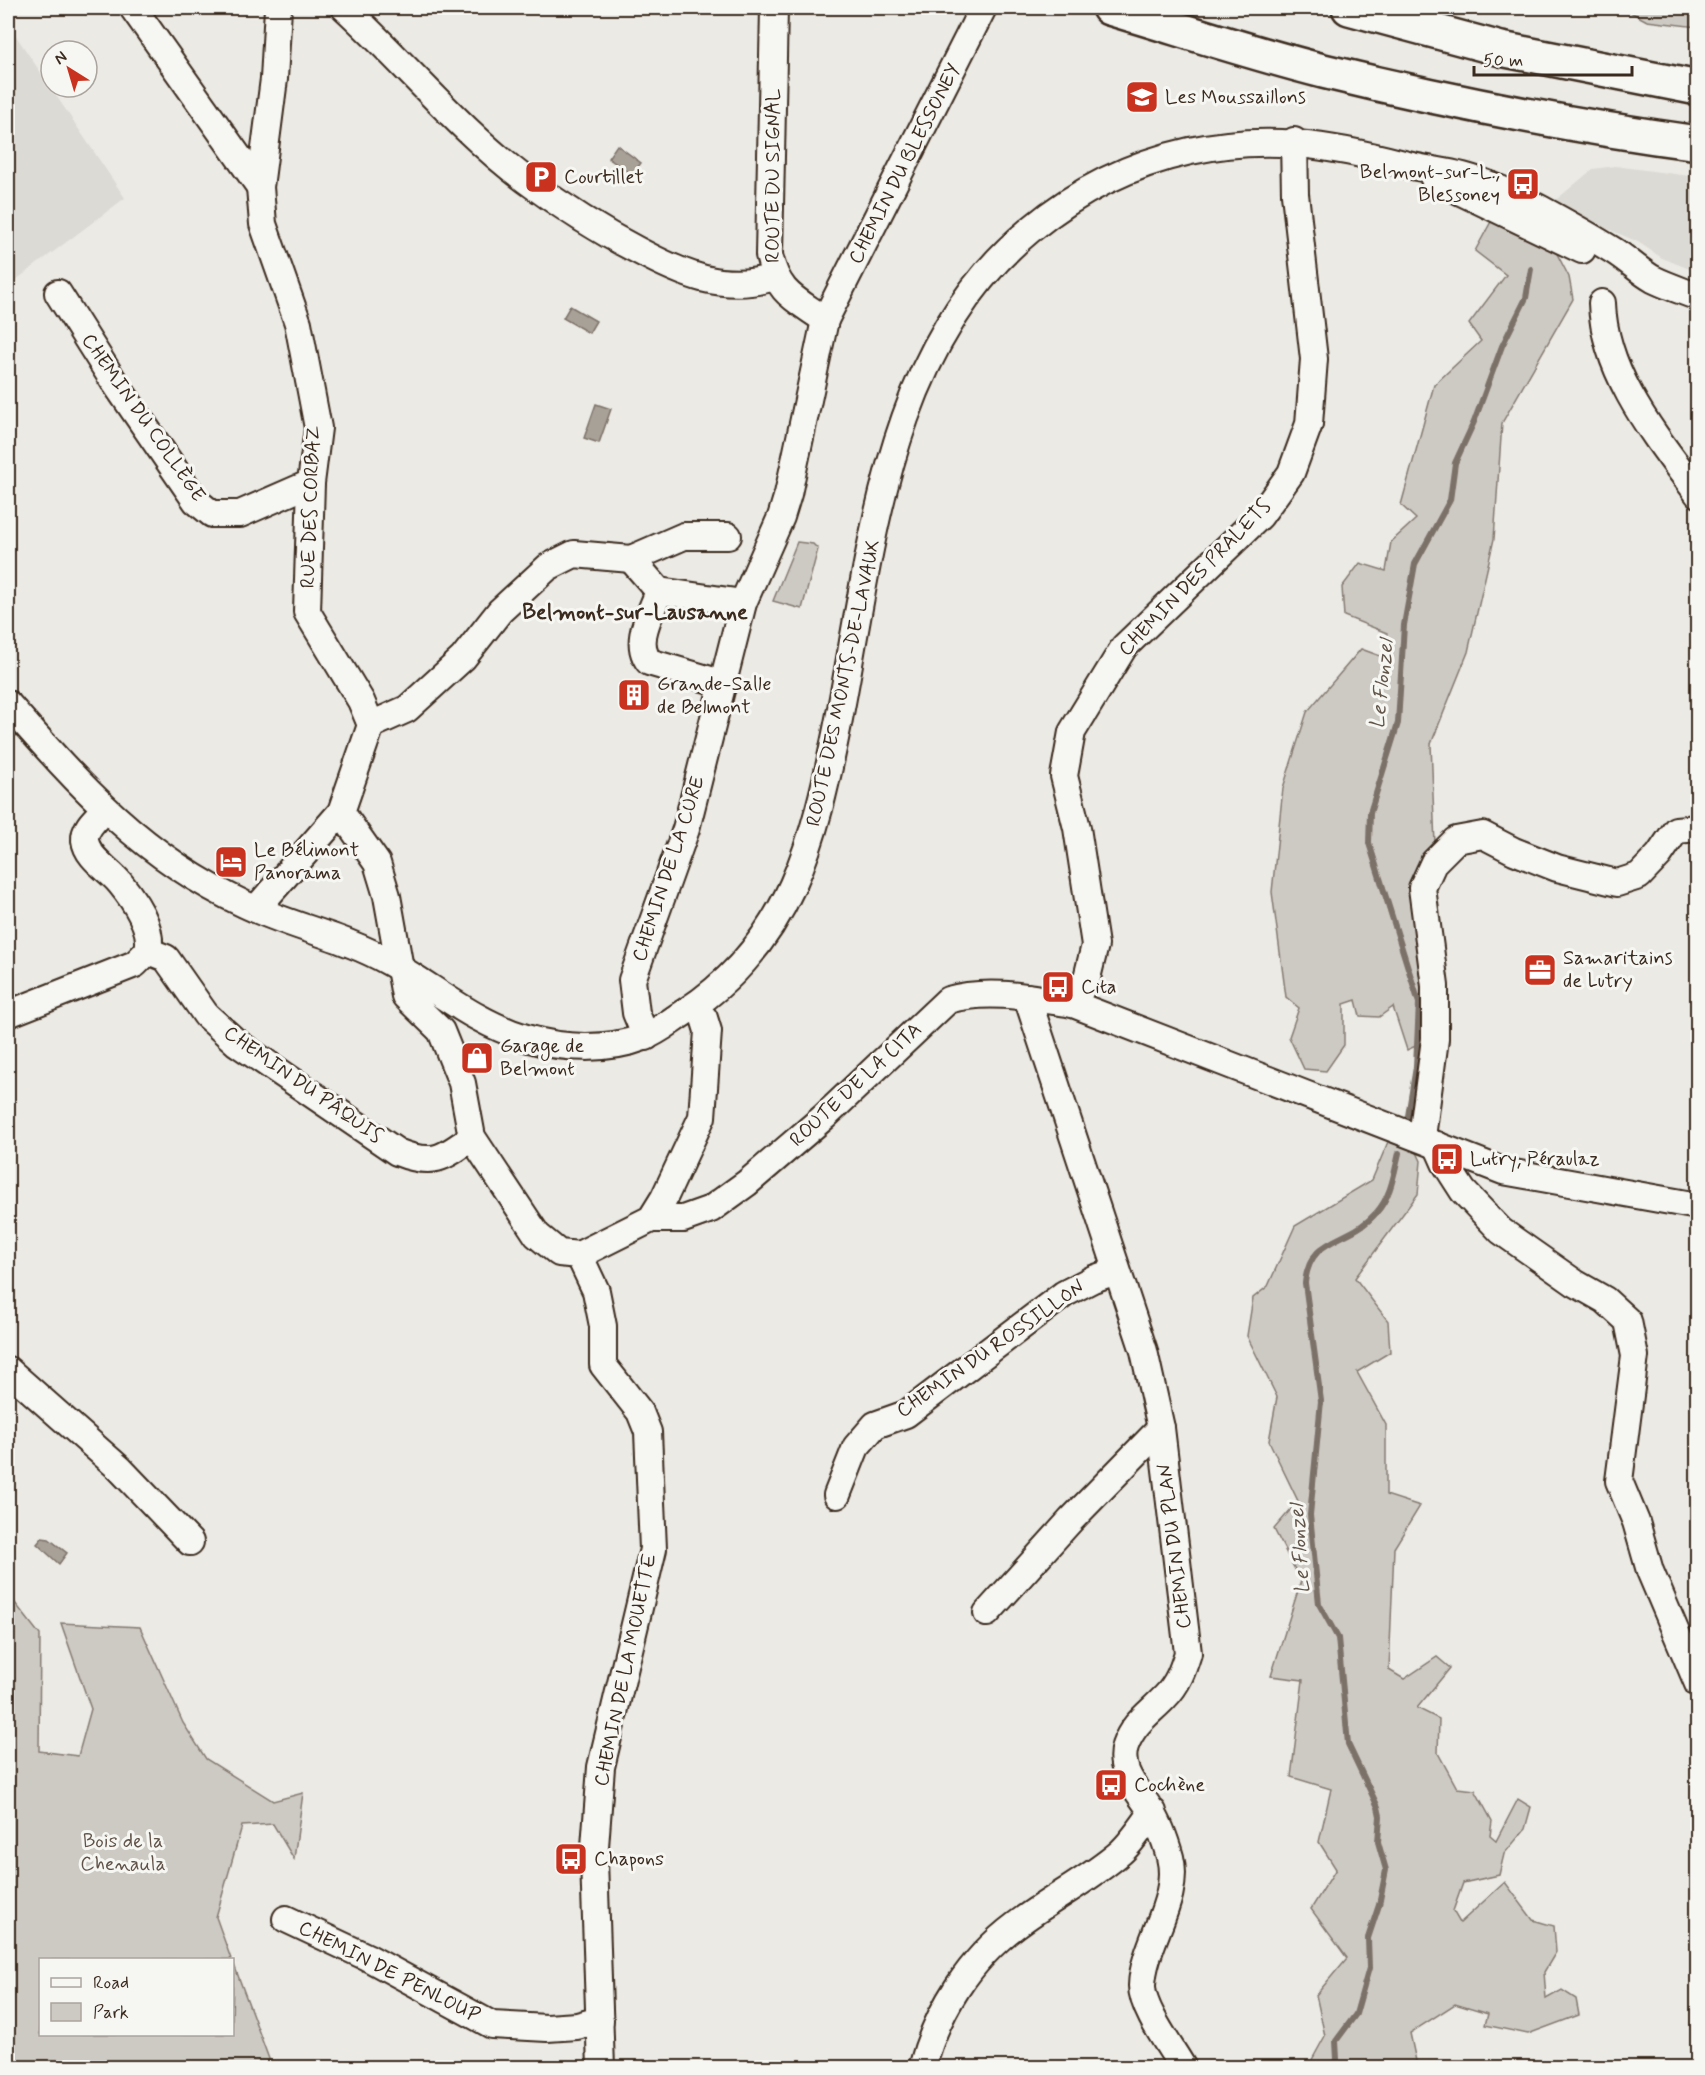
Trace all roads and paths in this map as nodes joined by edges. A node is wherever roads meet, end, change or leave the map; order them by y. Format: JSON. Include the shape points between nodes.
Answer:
{"nodes":[{"id":1,"x":134,"y":8,"type":"edge"},
{"id":2,"x":278,"y":8,"type":"edge"},
{"id":3,"x":345,"y":8,"type":"edge"},
{"id":4,"x":774,"y":8,"type":"edge"},
{"id":5,"x":983,"y":8,"type":"edge"},
{"id":6,"x":1109,"y":8,"type":"edge"},
{"id":7,"x":1349,"y":8,"type":"edge"},
{"id":8,"x":1698,"y":88,"type":"edge"},
{"id":9,"x":1294,"y":141,"type":"junction"},
{"id":10,"x":1698,"y":143,"type":"edge"},
{"id":11,"x":1400,"y":163,"type":"junction"},
{"id":12,"x":260,"y":187,"type":"junction"},
{"id":13,"x":774,"y":277,"type":"junction"},
{"id":14,"x":1652,"y":278,"type":"junction"},
{"id":15,"x":58,"y":293,"type":"dead end"},
{"id":16,"x":1698,"y":297,"type":"edge"},
{"id":17,"x":1602,"y":303,"type":"dead end"},
{"id":18,"x":825,"y":320,"type":"junction"},
{"id":19,"x":311,"y":483,"type":"junction"},
{"id":20,"x":1698,"y":494,"type":"edge"},
{"id":21,"x":728,"y":536,"type":"dead end"},
{"id":22,"x":631,"y":559,"type":"junction"},
{"id":23,"x":659,"y":591,"type":"junction"},
{"id":24,"x":743,"y":603,"type":"junction"},
{"id":25,"x":724,"y":684,"type":"junction"},
{"id":26,"x":8,"y":704,"type":"edge"},
{"id":27,"x":371,"y":725,"type":"junction"},
{"id":28,"x":105,"y":809,"type":"junction"},
{"id":29,"x":341,"y":812,"type":"junction"},
{"id":30,"x":1698,"y":828,"type":"edge"},
{"id":31,"x":256,"y":909,"type":"junction"},
{"id":32,"x":148,"y":951,"type":"junction"},
{"id":33,"x":398,"y":967,"type":"junction"},
{"id":34,"x":1027,"y":997,"type":"junction"},
{"id":35,"x":1073,"y":1004,"type":"junction"},
{"id":36,"x":8,"y":1014,"type":"edge"},
{"id":37,"x":704,"y":1018,"type":"dead end"},
{"id":38,"x":646,"y":1037,"type":"junction"},
{"id":39,"x":472,"y":1137,"type":"junction"},
{"id":40,"x":1430,"y":1141,"type":"junction"},
{"id":41,"x":1698,"y":1206,"type":"edge"},
{"id":42,"x":651,"y":1219,"type":"junction"},
{"id":43,"x":579,"y":1255,"type":"junction"},
{"id":44,"x":1116,"y":1271,"type":"junction"},
{"id":45,"x":8,"y":1370,"type":"edge"},
{"id":46,"x":1161,"y":1428,"type":"junction"},
{"id":47,"x":837,"y":1495,"type":"dead end"},
{"id":48,"x":190,"y":1542,"type":"dead end"},
{"id":49,"x":987,"y":1613,"type":"dead end"},
{"id":50,"x":1698,"y":1684,"type":"edge"},
{"id":51,"x":1152,"y":1812,"type":"junction"},
{"id":52,"x":286,"y":1919,"type":"dead end"},
{"id":53,"x":600,"y":2020,"type":"junction"},
{"id":54,"x":601,"y":2067,"type":"edge"},
{"id":55,"x":922,"y":2067,"type":"edge"},
{"id":56,"x":1183,"y":2067,"type":"edge"}],
"edges":[{"from":1,"to":12,"type":"street"},
{"from":2,"to":12,"type":"street","name":"RUE DES CORBAZ","via":[[274,79]]},
{"from":3,"to":13,"type":"street","via":[[473,134],[525,179],[601,232],[682,274],[740,285]]},
{"from":4,"to":13,"type":"street","name":"ROUTE DU SIGNAL","via":[[769,255]]},
{"from":5,"to":18,"type":"street","name":"CHEMIN DU BLESSONEY"},
{"from":6,"to":10,"type":"highway","via":[[1259,54],[1410,91],[1490,109]]},
{"from":7,"to":8,"type":"highway","via":[[1501,49]]},
{"from":9,"to":11,"type":"street","name":"ROUTE DES MONTS-DE-LAVAUX"},
{"from":9,"to":35,"type":"street","name":"CHEMIN DES PRALETS","via":[[1295,194],[1314,359],[1309,424],[1290,473],[1260,516],[1124,647],[1072,732],[1064,776],[1077,828],[1095,945],[1087,978]]},
{"from":9,"to":38,"type":"street","name":"ROUTE DES MONTS-DE-LAVAUX","via":[[1229,144],[1186,151],[1107,179],[1058,207],[1013,243],[953,315],[910,402],[899,438],[875,527],[820,814],[796,881],[778,917],[747,959],[696,1005]]},
{"from":11,"to":14,"type":"street","name":"ROUTE DES MONTS-DE-LAVAUX","via":[[1622,269]]},
{"from":11,"to":14,"type":"street","name":"ROUTE DES MONTS-DE-LAVAUX","via":[[1468,177],[1505,192],[1614,251]]},
{"from":12,"to":19,"type":"street","name":"RUE DES CORBAZ","via":[[263,225],[298,323],[318,428]]},
{"from":13,"to":18,"type":"street","name":"ROUTE DU SIGNAL","via":[[788,294]]},
{"from":14,"to":16,"type":"street","name":"ROUTE DES MONTS-DE-LAVAUX"},
{"from":15,"to":19,"type":"street","name":"CHEMIN DU COLLÈGE","via":[[195,501],[212,514],[240,514]]},
{"from":17,"to":20,"type":"street","via":[[1602,322],[1614,362],[1642,416]]},
{"from":18,"to":24,"type":"street","name":"CHEMIN DE LA CURE","via":[[786,501]]},
{"from":19,"to":27,"type":"street","name":"RUE DES CORBAZ","via":[[307,612],[361,701]]},
{"from":21,"to":22,"type":"street","via":[[684,536]]},
{"from":22,"to":23,"type":"street"},
{"from":22,"to":27,"type":"street","via":[[574,554],[548,567],[500,611],[463,658],[407,709]]},
{"from":23,"to":24,"type":"street"},
{"from":23,"to":25,"type":"street","via":[[641,643],[642,653],[650,662]]},
{"from":24,"to":25,"type":"street","name":"CHEMIN DE LA CURE"},
{"from":25,"to":38,"type":"street","name":"CHEMIN DE LA CURE","via":[[686,829],[632,980],[636,1013]]},
{"from":26,"to":28,"type":"street","name":"ROUTE DES MONTS-DE-LAVAUX"},
{"from":27,"to":29,"type":"street"},
{"from":28,"to":31,"type":"street","name":"ROUTE DES MONTS-DE-LAVAUX","via":[[181,871]]},
{"from":28,"to":32,"type":"street","via":[[87,830],[85,839],[89,849],[120,883],[144,922],[151,940]]},
{"from":29,"to":31,"type":"street"},
{"from":29,"to":33,"type":"street","via":[[377,863],[387,896]]},
{"from":30,"to":40,"type":"street","via":[[1676,830],[1639,876],[1617,883],[1557,868],[1483,835],[1456,840],[1434,862],[1422,888],[1435,975]]},
{"from":31,"to":33,"type":"street","name":"ROUTE DES MONTS-DE-LAVAUX","via":[[334,935]]},
{"from":32,"to":36,"type":"street","via":[[135,964]]},
{"from":32,"to":39,"type":"street","name":"CHEMIN DU PÂQUIS","via":[[166,958],[206,1015],[237,1043],[397,1152],[426,1160],[446,1157]]},
{"from":33,"to":38,"type":"street","name":"ROUTE DES MONTS-DE-LAVAUX","via":[[457,1006],[522,1037],[552,1045],[600,1047]]},
{"from":33,"to":39,"type":"street","via":[[405,996],[441,1031],[462,1083]]},
{"from":34,"to":35,"type":"street","name":"ROUTE DE LA CITA"},
{"from":34,"to":42,"type":"street","name":"ROUTE DE LA CITA","via":[[965,995],[948,1000],[824,1118],[747,1183],[711,1209],[683,1219]]},
{"from":34,"to":44,"type":"street","name":"CHEMIN DU PLAN"},
{"from":35,"to":40,"type":"street","name":"ROUTE DE LA CITA"},
{"from":37,"to":42,"type":"street","via":[[708,1031],[702,1117]]},
{"from":39,"to":43,"type":"street","via":[[537,1235],[559,1253]]},
{"from":40,"to":41,"type":"street","name":"ROUTE DE LA CITA","via":[[1503,1171]]},
{"from":40,"to":50,"type":"street","via":[[1463,1191],[1501,1231],[1605,1300],[1628,1322],[1635,1356],[1619,1481],[1650,1571]]},
{"from":42,"to":43,"type":"street"},
{"from":43,"to":53,"type":"street","name":"CHEMIN DE LA MOUETTE","via":[[596,1292],[603,1326],[603,1365],[640,1412],[648,1432],[653,1513],[653,1549],[601,1767],[594,1860]]},
{"from":44,"to":46,"type":"street","name":"CHEMIN DU PLAN","via":[[1144,1351]]},
{"from":44,"to":47,"type":"street","name":"CHEMIN DU ROSSILLON","via":[[1064,1294],[906,1414],[875,1425],[856,1447]]},
{"from":45,"to":48,"type":"street","via":[[120,1469]]},
{"from":46,"to":49,"type":"street"},
{"from":46,"to":51,"type":"street","name":"CHEMIN DU PLAN","via":[[1188,1653],[1180,1676],[1166,1696],[1139,1720],[1125,1747],[1124,1771]]},
{"from":51,"to":55,"type":"street","via":[[1124,1850],[1016,1925],[974,1962],[945,2007]]},
{"from":51,"to":56,"type":"street","name":"CHEMIN DU PLAN","via":[[1171,1859],[1170,1890],[1150,1946],[1142,1987],[1149,2010]]},
{"from":52,"to":53,"type":"street","name":"CHEMIN DE PENLOUP","via":[[492,2025],[547,2028]]},
{"from":53,"to":54,"type":"street","name":"CHEMIN DE LA MOUETTE"}]}
